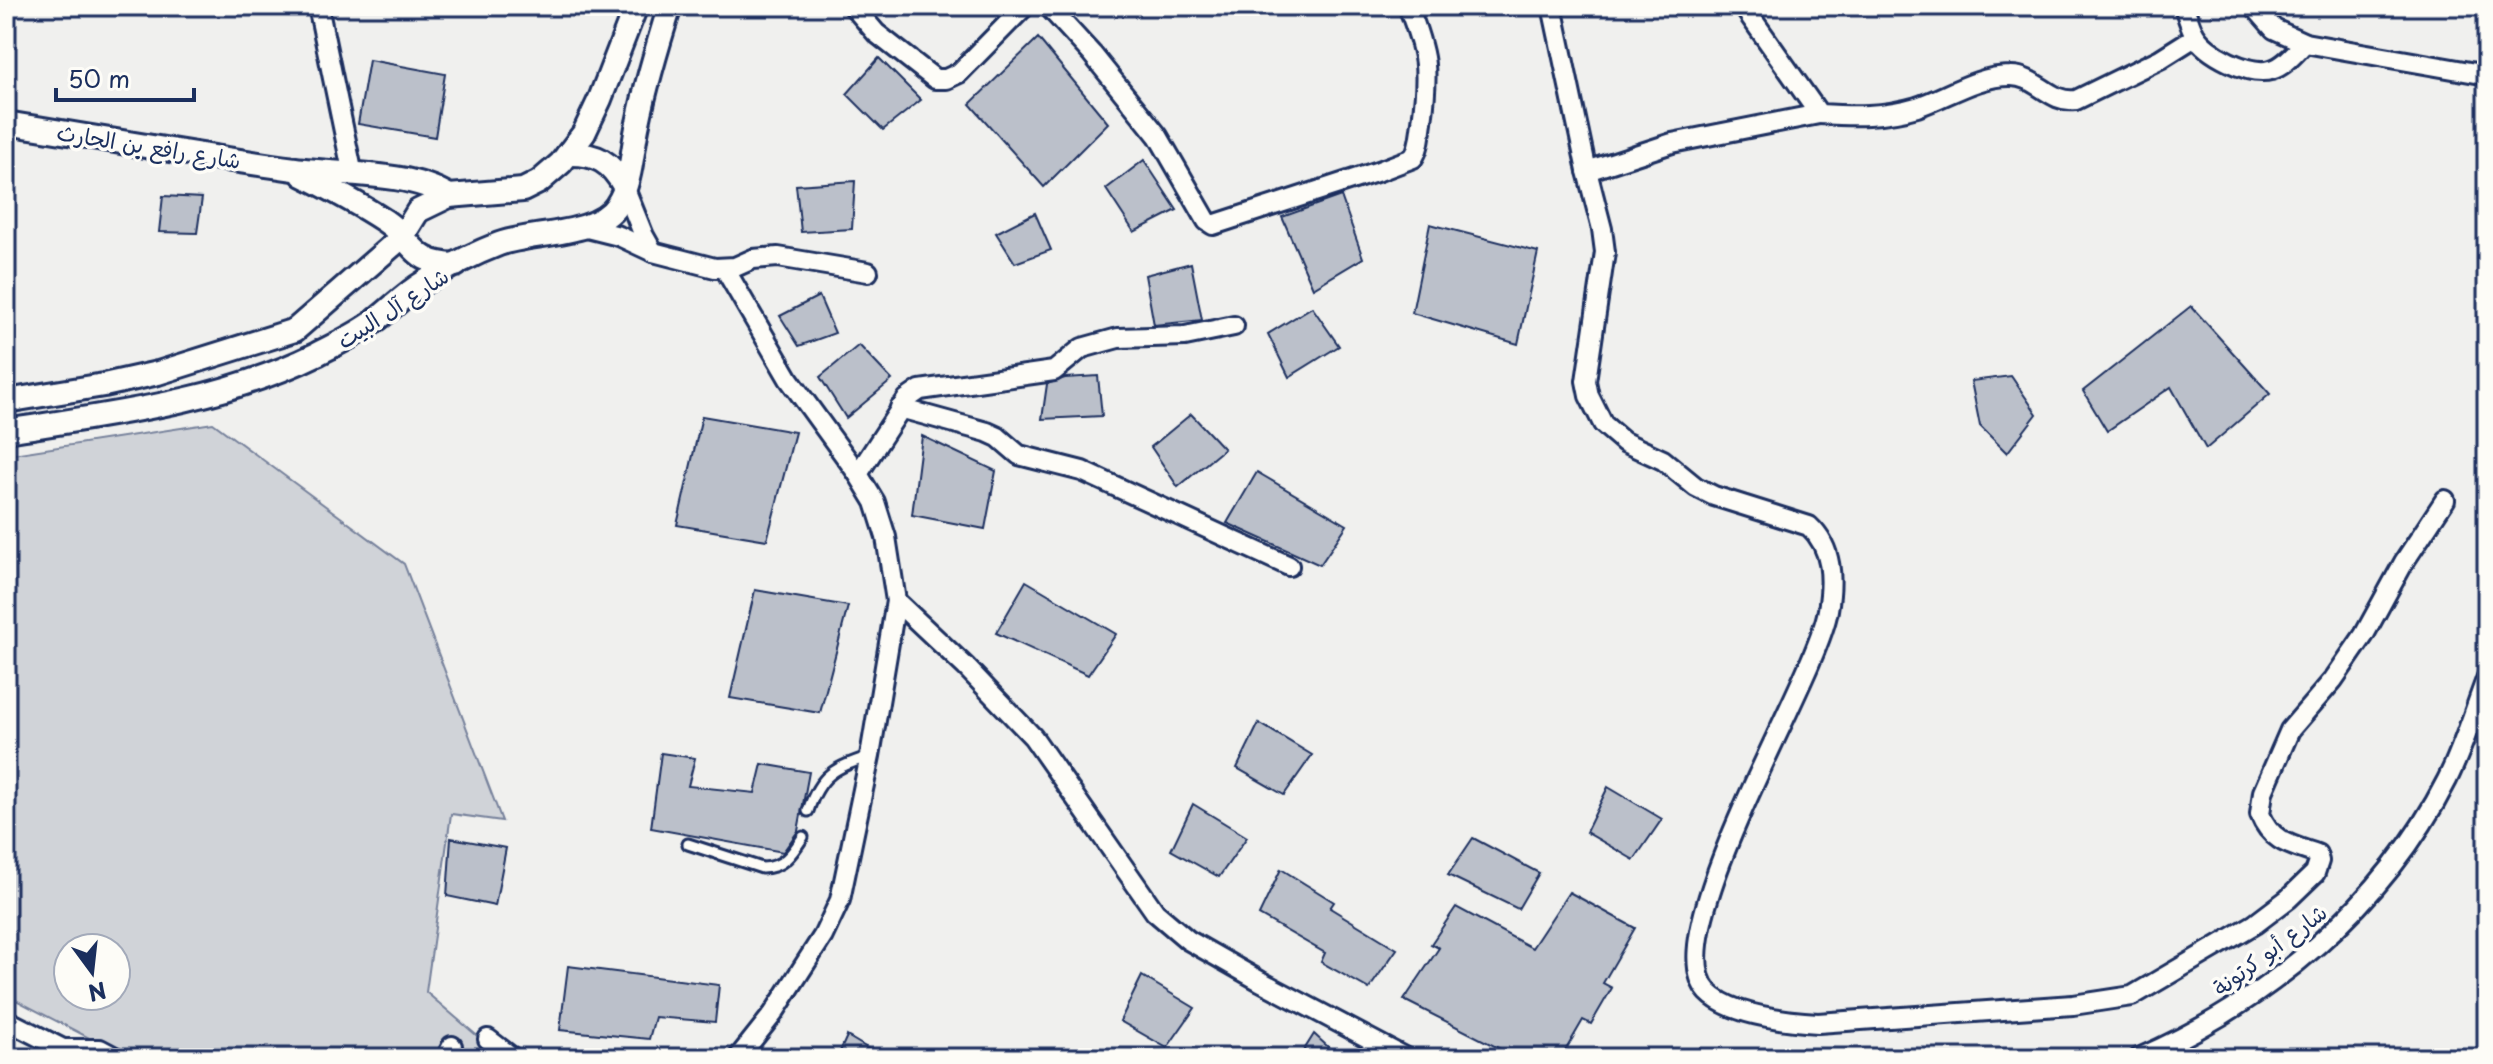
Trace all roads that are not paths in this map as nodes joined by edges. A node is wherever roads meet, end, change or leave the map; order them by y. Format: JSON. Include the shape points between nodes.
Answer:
{"nodes":[{"id":1,"x":318,"y":6,"type":"edge"},
{"id":2,"x":636,"y":6,"type":"edge"},
{"id":3,"x":670,"y":6,"type":"edge"},
{"id":4,"x":853,"y":6,"type":"edge"},
{"id":5,"x":1025,"y":6,"type":"edge"},
{"id":6,"x":1048,"y":6,"type":"edge"},
{"id":7,"x":1408,"y":6,"type":"edge"},
{"id":8,"x":1552,"y":6,"type":"edge"},
{"id":9,"x":1743,"y":6,"type":"edge"},
{"id":10,"x":2184,"y":6,"type":"edge"},
{"id":11,"x":2254,"y":6,"type":"edge"},
{"id":12,"x":2195,"y":37,"type":"junction"},
{"id":13,"x":2305,"y":43,"type":"junction"},
{"id":14,"x":2487,"y":75,"type":"edge"},
{"id":15,"x":1819,"y":114,"type":"junction"},
{"id":16,"x":6,"y":123,"type":"edge"},
{"id":17,"x":568,"y":154,"type":"junction"},
{"id":18,"x":292,"y":168,"type":"junction"},
{"id":19,"x":1587,"y":171,"type":"junction"},
{"id":20,"x":353,"y":175,"type":"junction"},
{"id":21,"x":624,"y":186,"type":"junction"},
{"id":22,"x":449,"y":196,"type":"junction"},
{"id":23,"x":583,"y":227,"type":"junction"},
{"id":24,"x":402,"y":237,"type":"junction"},
{"id":25,"x":653,"y":252,"type":"junction"},
{"id":26,"x":456,"y":265,"type":"junction"},
{"id":27,"x":725,"y":269,"type":"junction"},
{"id":28,"x":868,"y":272,"type":"dead end"},
{"id":29,"x":1234,"y":326,"type":"dead end"},
{"id":30,"x":6,"y":401,"type":"edge"},
{"id":31,"x":900,"y":408,"type":"junction"},
{"id":32,"x":6,"y":431,"type":"edge"},
{"id":33,"x":858,"y":474,"type":"junction"},
{"id":34,"x":2445,"y":500,"type":"dead end"},
{"id":35,"x":1289,"y":566,"type":"dead end"},
{"id":36,"x":896,"y":601,"type":"junction"},
{"id":37,"x":2487,"y":677,"type":"edge"},
{"id":38,"x":870,"y":756,"type":"junction"},
{"id":39,"x":808,"y":811,"type":"dead end"},
{"id":40,"x":803,"y":837,"type":"dead end"},
{"id":41,"x":688,"y":844,"type":"dead end"},
{"id":42,"x":6,"y":1020,"type":"edge"},
{"id":43,"x":488,"y":1039,"type":"dead end"},
{"id":44,"x":117,"y":1058,"type":"edge"},
{"id":45,"x":513,"y":1058,"type":"edge"},
{"id":46,"x":738,"y":1058,"type":"edge"},
{"id":47,"x":1406,"y":1058,"type":"edge"},
{"id":48,"x":2139,"y":1058,"type":"edge"}],
"edges":[{"from":1,"to":20,"type":"street"},
{"from":2,"to":17,"type":"street","name":"شارع آل البيت","via":[[600,99]]},
{"from":3,"to":21,"type":"street","name":"شارع آل البيت"},
{"from":4,"to":5,"type":"street","via":[[876,33],[935,79],[959,73]]},
{"from":6,"to":7,"type":"street","via":[[1158,136],[1213,225],[1413,158],[1427,68]]},
{"from":8,"to":19,"type":"street"},
{"from":9,"to":15,"type":"street"},
{"from":10,"to":12,"type":"street"},
{"from":11,"to":13,"type":"street","via":[[2274,29]]},
{"from":12,"to":13,"type":"street","via":[[2224,61],[2267,71],[2278,68]]},
{"from":12,"to":15,"type":"street","via":[[2076,100],[2061,101],[2028,78],[2008,76],[1878,116]]},
{"from":13,"to":14,"type":"street"},
{"from":15,"to":19,"type":"street","via":[[1672,143]]},
{"from":16,"to":18,"type":"street","name":"شارع رافع بن الحارث"},
{"from":17,"to":21,"type":"street","via":[[602,159]]},
{"from":17,"to":22,"type":"street","name":"شارع آل البيت","via":[[523,190]]},
{"from":18,"to":20,"type":"street","name":"شارع رافع بن الحارث"},
{"from":18,"to":24,"type":"street","name":"شارع رافع بن الحارث","via":[[361,206]]},
{"from":19,"to":34,"type":"street","via":[[1605,252],[1586,381],[1603,424],[1714,496],[1809,526],[1829,557],[1828,614],[1725,849],[1698,944],[1696,961],[1706,990],[1740,1009],[1818,1023],[2132,996],[2255,924],[2315,873],[2319,861],[2317,854],[2277,840],[2263,822],[2259,809],[2279,752],[2290,730],[2364,635]]},
{"from":20,"to":22,"type":"street","name":"شارع رافع بن الحارث","via":[[420,182]]},
{"from":21,"to":23,"type":"street","name":"شارع آل البيت","via":[[610,213]]},
{"from":21,"to":25,"type":"street"},
{"from":22,"to":24,"type":"street","name":"شارع آل البيت","via":[[418,211]]},
{"from":23,"to":25,"type":"street"},
{"from":23,"to":26,"type":"street","name":"شارع آل البيت","via":[[499,244]]},
{"from":24,"to":26,"type":"street","name":"شارع رافع بن الحارث","via":[[425,260]]},
{"from":24,"to":30,"type":"street","name":"شارع آل البيت","via":[[295,330],[158,373]]},
{"from":25,"to":27,"type":"street"},
{"from":26,"to":32,"type":"street","name":"شارع آل البيت","via":[[422,283],[373,323],[261,379],[226,391]]},
{"from":27,"to":28,"type":"street","via":[[778,257]]},
{"from":27,"to":33,"type":"street","via":[[789,379]]},
{"from":29,"to":31,"type":"street","via":[[1185,336],[1118,338],[1082,348],[1054,371],[920,390]]},
{"from":31,"to":33,"type":"street"},
{"from":31,"to":35,"type":"street","via":[[987,432],[1019,455],[1082,471]]},
{"from":33,"to":36,"type":"street","via":[[881,516]]},
{"from":36,"to":38,"type":"street"},
{"from":36,"to":47,"type":"street","via":[[1033,737],[1166,923],[1260,981]]},
{"from":37,"to":48,"type":"street","name":"شارع أبو كرتونة","via":[[2447,780],[2403,851],[2345,921],[2217,1019]]},
{"from":38,"to":39,"type":"lane","via":[[834,768],[815,790]]},
{"from":38,"to":46,"type":"street","via":[[833,919],[773,1014]]},
{"from":40,"to":41,"type":"lane","via":[[792,854],[772,868]]},
{"from":42,"to":44,"type":"street","via":[[63,1049],[100,1049]]},
{"from":43,"to":45,"type":"street"}]}
